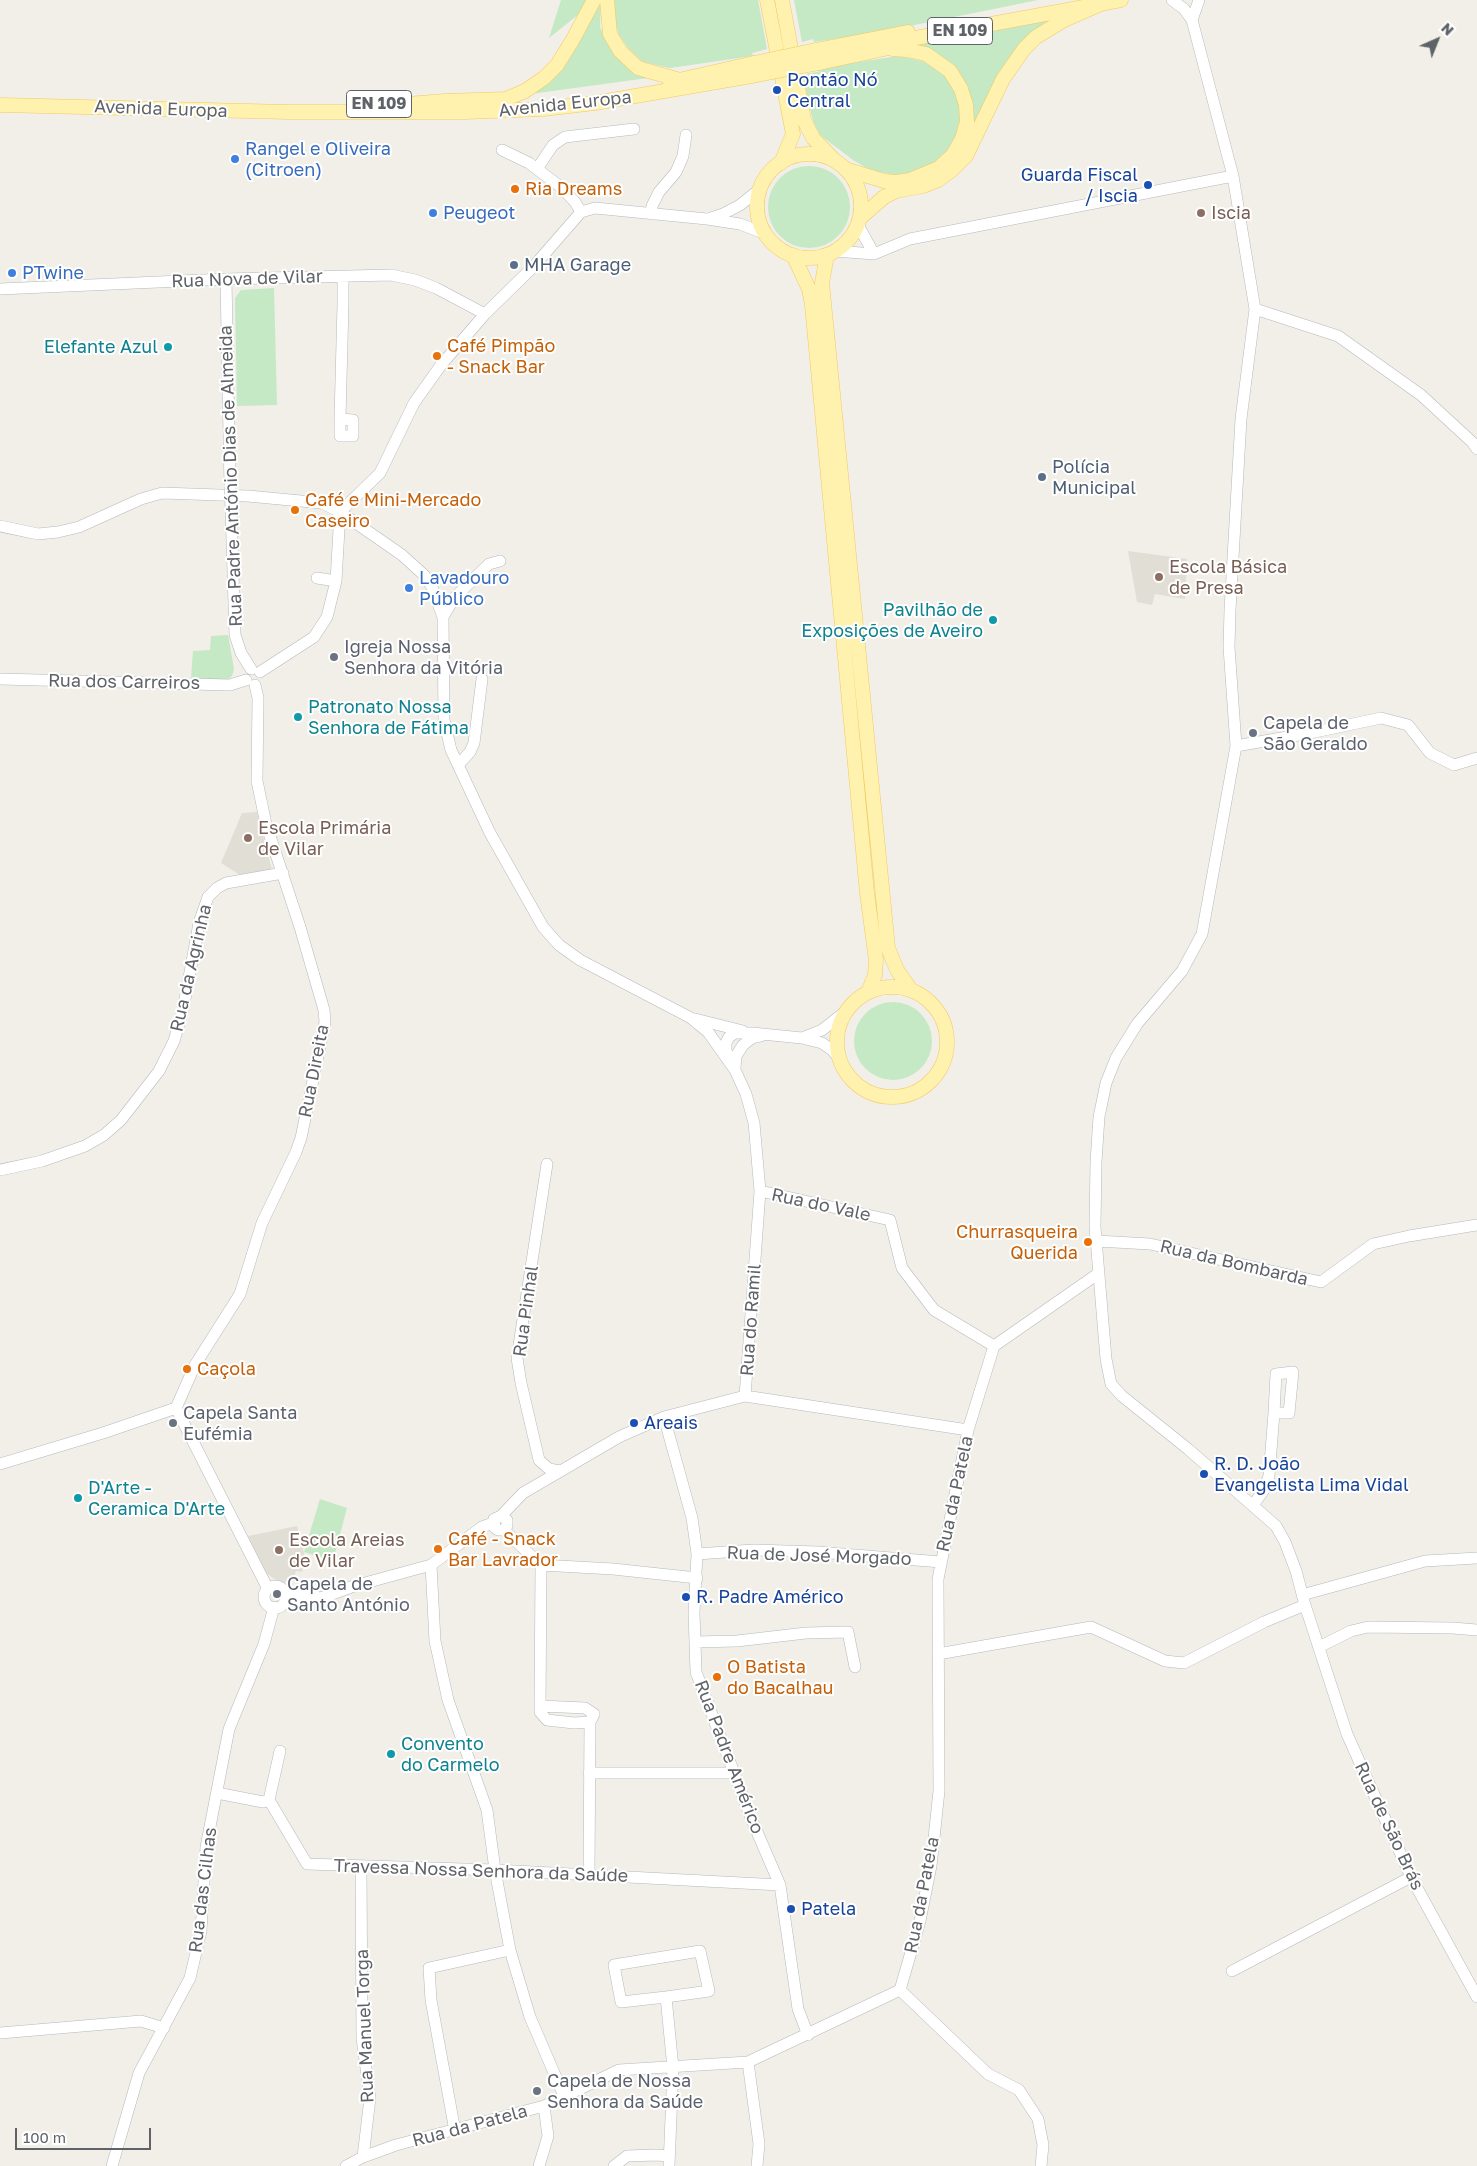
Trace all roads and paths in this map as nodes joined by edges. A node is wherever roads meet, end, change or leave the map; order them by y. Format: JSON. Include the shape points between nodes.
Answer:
{"nodes":[{"id":1,"x":594,"y":0,"type":"edge"},
{"id":2,"x":608,"y":0,"type":"edge"},
{"id":3,"x":766,"y":0,"type":"edge"},
{"id":4,"x":782,"y":0,"type":"edge"},
{"id":5,"x":1074,"y":0,"type":"edge"},
{"id":6,"x":1121,"y":0,"type":"edge"},
{"id":7,"x":1172,"y":0,"type":"edge"},
{"id":8,"x":1199,"y":0,"type":"edge"},
{"id":9,"x":1103,"y":3,"type":"junction"},
{"id":10,"x":1192,"y":20,"type":"junction"},
{"id":11,"x":884,"y":49,"type":"junction"},
{"id":12,"x":818,"y":56,"type":"junction"},
{"id":13,"x":756,"y":69,"type":"junction"},
{"id":14,"x":680,"y":80,"type":"junction"},
{"id":15,"x":0,"y":97,"type":"edge"},
{"id":16,"x":408,"y":104,"type":"junction"},
{"id":17,"x":0,"y":106,"type":"edge"},
{"id":18,"x":634,"y":129,"type":"dead end"},
{"id":19,"x":686,"y":135,"type":"dead end"},
{"id":20,"x":502,"y":150,"type":"dead end"},
{"id":21,"x":781,"y":162,"type":"junction"},
{"id":22,"x":841,"y":166,"type":"junction"},
{"id":23,"x":537,"y":169,"type":"junction"},
{"id":24,"x":1233,"y":176,"type":"junction"},
{"id":25,"x":760,"y":190,"type":"junction"},
{"id":26,"x":581,"y":212,"type":"junction"},
{"id":27,"x":652,"y":214,"type":"junction"},
{"id":28,"x":707,"y":219,"type":"junction"},
{"id":29,"x":859,"y":222,"type":"junction"},
{"id":30,"x":766,"y":234,"type":"junction"},
{"id":31,"x":831,"y":253,"type":"junction"},
{"id":32,"x":874,"y":254,"type":"junction"},
{"id":33,"x":793,"y":255,"type":"junction"},
{"id":34,"x":343,"y":277,"type":"junction"},
{"id":35,"x":226,"y":279,"type":"junction"},
{"id":36,"x":0,"y":289,"type":"edge"},
{"id":37,"x":1255,"y":309,"type":"junction"},
{"id":38,"x":485,"y":314,"type":"junction"},
{"id":39,"x":340,"y":419,"type":"dead end"},
{"id":40,"x":1477,"y":449,"type":"edge"},
{"id":41,"x":340,"y":512,"type":"junction"},
{"id":42,"x":0,"y":526,"type":"edge"},
{"id":43,"x":500,"y":560,"type":"dead end"},
{"id":44,"x":317,"y":578,"type":"dead end"},
{"id":45,"x":336,"y":581,"type":"junction"},
{"id":46,"x":443,"y":617,"type":"junction"},
{"id":47,"x":253,"y":676,"type":"junction"},
{"id":48,"x":0,"y":679,"type":"edge"},
{"id":49,"x":482,"y":679,"type":"dead end"},
{"id":50,"x":1236,"y":746,"type":"junction"},
{"id":51,"x":1477,"y":758,"type":"edge"},
{"id":52,"x":458,"y":765,"type":"junction"},
{"id":53,"x":282,"y":873,"type":"junction"},
{"id":54,"x":911,"y":990,"type":"junction"},
{"id":55,"x":868,"y":992,"type":"junction"},
{"id":56,"x":845,"y":1012,"type":"junction"},
{"id":57,"x":691,"y":1018,"type":"junction"},
{"id":58,"x":758,"y":1034,"type":"junction"},
{"id":59,"x":802,"y":1038,"type":"junction"},
{"id":60,"x":839,"y":1058,"type":"junction"},
{"id":61,"x":735,"y":1070,"type":"junction"},
{"id":62,"x":547,"y":1164,"type":"dead end"},
{"id":63,"x":0,"y":1170,"type":"edge"},
{"id":64,"x":760,"y":1191,"type":"junction"},
{"id":65,"x":1477,"y":1225,"type":"edge"},
{"id":66,"x":1097,"y":1241,"type":"junction"},
{"id":67,"x":1099,"y":1273,"type":"junction"},
{"id":68,"x":994,"y":1346,"type":"junction"},
{"id":69,"x":745,"y":1396,"type":"junction"},
{"id":70,"x":176,"y":1408,"type":"junction"},
{"id":71,"x":1274,"y":1413,"type":"dead end"},
{"id":72,"x":664,"y":1417,"type":"junction"},
{"id":73,"x":968,"y":1430,"type":"junction"},
{"id":74,"x":0,"y":1464,"type":"edge"},
{"id":75,"x":560,"y":1471,"type":"junction"},
{"id":76,"x":1253,"y":1505,"type":"junction"},
{"id":77,"x":497,"y":1519,"type":"junction"},
{"id":78,"x":697,"y":1554,"type":"junction"},
{"id":79,"x":1477,"y":1558,"type":"edge"},
{"id":80,"x":941,"y":1562,"type":"junction"},
{"id":81,"x":431,"y":1565,"type":"junction"},
{"id":82,"x":541,"y":1565,"type":"junction"},
{"id":83,"x":697,"y":1578,"type":"junction"},
{"id":84,"x":268,"y":1589,"type":"junction"},
{"id":85,"x":285,"y":1593,"type":"junction"},
{"id":86,"x":1303,"y":1600,"type":"junction"},
{"id":87,"x":274,"y":1607,"type":"junction"},
{"id":88,"x":1477,"y":1630,"type":"edge"},
{"id":89,"x":695,"y":1642,"type":"junction"},
{"id":90,"x":1319,"y":1647,"type":"junction"},
{"id":91,"x":938,"y":1654,"type":"junction"},
{"id":92,"x":855,"y":1667,"type":"dead end"},
{"id":93,"x":280,"y":1751,"type":"dead end"},
{"id":94,"x":589,"y":1773,"type":"junction"},
{"id":95,"x":734,"y":1773,"type":"junction"},
{"id":96,"x":217,"y":1793,"type":"junction"},
{"id":97,"x":269,"y":1800,"type":"junction"},
{"id":98,"x":361,"y":1866,"type":"junction"},
{"id":99,"x":495,"y":1870,"type":"junction"},
{"id":100,"x":589,"y":1874,"type":"junction"},
{"id":101,"x":1411,"y":1877,"type":"junction"},
{"id":102,"x":780,"y":1885,"type":"junction"},
{"id":103,"x":510,"y":1950,"type":"junction"},
{"id":104,"x":1232,"y":1971,"type":"dead end"},
{"id":105,"x":900,"y":1990,"type":"junction"},
{"id":106,"x":666,"y":1997,"type":"junction"},
{"id":107,"x":1477,"y":1997,"type":"edge"},
{"id":108,"x":164,"y":2028,"type":"junction"},
{"id":109,"x":0,"y":2033,"type":"edge"},
{"id":110,"x":808,"y":2035,"type":"junction"},
{"id":111,"x":748,"y":2062,"type":"junction"},
{"id":112,"x":673,"y":2068,"type":"junction"},
{"id":113,"x":564,"y":2096,"type":"junction"},
{"id":114,"x":544,"y":2106,"type":"junction"},
{"id":115,"x":455,"y":2131,"type":"junction"},
{"id":116,"x":363,"y":2157,"type":"junction"},
{"id":117,"x":669,"y":2161,"type":"edge"},
{"id":118,"x":112,"y":2166,"type":"edge"},
{"id":119,"x":346,"y":2166,"type":"edge"},
{"id":120,"x":539,"y":2166,"type":"edge"},
{"id":121,"x":614,"y":2166,"type":"edge"},
{"id":122,"x":757,"y":2166,"type":"edge"},
{"id":123,"x":1041,"y":2166,"type":"edge"}],
"edges":[{"from":1,"to":16,"type":"main road","via":[[556,65],[525,91],[506,99]]},
{"from":2,"to":14,"type":"main road","via":[[610,34],[620,51],[638,68]]},
{"from":3,"to":21,"type":"main road","via":[[793,134]]},
{"from":4,"to":22,"type":"main road","via":[[804,120],[813,138]]},
{"from":5,"to":12,"type":"main road","name":"Avenida Europa","number":"EN 109"},
{"from":6,"to":9,"type":"main road","name":"Avenida Europa","number":"EN 109"},
{"from":7,"to":10,"type":"street"},
{"from":8,"to":10,"type":"street"},
{"from":9,"to":11,"type":"main road","name":"Avenida Europa","number":"EN 109","via":[[910,39]]},
{"from":9,"to":29,"type":"main road","via":[[1064,20],[1024,48],[1003,79],[966,156],[952,170],[923,186],[896,191],[884,197]]},
{"from":10,"to":24,"type":"street","name":"Rua de São Brás"},
{"from":11,"to":12,"type":"main road","name":"Avenida Europa","number":"EN 109"},
{"from":11,"to":22,"type":"main road","via":[[926,54],[950,71],[966,105],[967,122],[962,139],[953,155],[939,168],[910,180],[884,181]]},
{"from":12,"to":13,"type":"main road","name":"Avenida Europa","number":"EN 109","bridge":true},
{"from":13,"to":14,"type":"main road","name":"Avenida Europa","number":"EN 109"},
{"from":13,"to":17,"type":"main road","name":"Avenida Europa","number":"EN 109","via":[[594,103],[465,112]]},
{"from":14,"to":16,"type":"main road","name":"Avenida Europa","number":"EN 109","via":[[541,100]]},
{"from":15,"to":16,"type":"main road","name":"Avenida Europa","number":"EN 109","via":[[129,102]]},
{"from":18,"to":23,"type":"street","via":[[565,137],[552,145]]},
{"from":19,"to":27,"type":"street","via":[[683,156],[676,172],[659,192]]},
{"from":20,"to":23,"type":"street"},
{"from":21,"to":22,"type":"main road","via":[[797,156],[814,155]]},
{"from":21,"to":25,"type":"main road","via":[[765,179]]},
{"from":22,"to":29,"type":"main road","via":[[858,188],[861,200]]},
{"from":23,"to":26,"type":"street","via":[[562,188]]},
{"from":24,"to":32,"type":"street","via":[[910,239]]},
{"from":24,"to":37,"type":"street","name":"Rua de São Brás"},
{"from":25,"to":28,"type":"street","via":[[723,214]]},
{"from":25,"to":30,"type":"main road","via":[[758,213]]},
{"from":26,"to":27,"type":"street","via":[[595,208]]},
{"from":26,"to":38,"type":"street","via":[[534,266]]},
{"from":27,"to":28,"type":"street"},
{"from":28,"to":30,"type":"street","via":[[740,224]]},
{"from":29,"to":31,"type":"main road","via":[[845,244]]},
{"from":29,"to":32,"type":"street"},
{"from":30,"to":33,"type":"main road","via":[[773,243]]},
{"from":31,"to":32,"type":"street"},
{"from":31,"to":33,"type":"main road","via":[[816,258]]},
{"from":31,"to":54,"type":"main road","via":[[822,283],[888,948],[897,970]]},
{"from":33,"to":55,"type":"main road","via":[[809,288],[812,305],[876,960]]},
{"from":34,"to":35,"type":"street","name":"Rua Nova de Vilar"},
{"from":34,"to":38,"type":"street","name":"Rua Nova de Vilar","via":[[391,275],[415,280]]},
{"from":34,"to":39,"type":"street"},
{"from":35,"to":36,"type":"street","name":"Rua Nova de Vilar"},
{"from":35,"to":47,"type":"street","name":"Rua Padre António Dias de Almeida","bridge":true,"via":[[235,635]]},
{"from":37,"to":40,"type":"street","via":[[1338,336],[1420,395]]},
{"from":37,"to":50,"type":"street","name":"Rua de São Brás","via":[[1241,418],[1230,610]]},
{"from":38,"to":41,"type":"street","via":[[441,365],[414,403],[380,473]]},
{"from":41,"to":42,"type":"street","via":[[322,502],[230,494],[162,493],[58,532],[38,534]]},
{"from":41,"to":45,"type":"street"},
{"from":41,"to":46,"type":"street","via":[[414,564],[432,587]]},
{"from":43,"to":46,"type":"street","via":[[490,564],[454,598]]},
{"from":44,"to":45,"type":"street"},
{"from":45,"to":47,"type":"street","via":[[327,618],[314,637]]},
{"from":46,"to":52,"type":"street","via":[[444,720]]},
{"from":47,"to":48,"type":"street","name":"Rua dos Carreiros","via":[[230,685]]},
{"from":47,"to":53,"type":"street","name":"Rua Direita","via":[[258,698],[257,781],[266,824]]},
{"from":49,"to":52,"type":"street","via":[[474,743]]},
{"from":50,"to":51,"type":"street","via":[[1381,718],[1408,725],[1430,753],[1454,765]]},
{"from":50,"to":66,"type":"street","name":"Rua de São Brás","via":[[1202,934],[1182,971],[1137,1024],[1116,1058],[1106,1083],[1099,1117],[1096,1162]]},
{"from":52,"to":57,"type":"street","via":[[490,833],[544,928],[559,944],[592,968]]},
{"from":53,"to":63,"type":"street","name":"Rua da Agrinha","via":[[226,884],[208,897],[199,923],[174,1041],[159,1071],[121,1120],[85,1146],[42,1161]]},
{"from":53,"to":70,"type":"street","name":"Rua Direita","via":[[325,1016],[311,1093],[301,1138],[262,1223],[240,1294],[194,1365]]},
{"from":54,"to":55,"type":"main road","via":[[890,987]]},
{"from":54,"to":60,"type":"main road","via":[[935,1007],[947,1033],[943,1064],[934,1078],[906,1096],[873,1094],[858,1086]]},
{"from":55,"to":56,"type":"main road"},
{"from":56,"to":59,"type":"street","via":[[822,1030]]},
{"from":56,"to":60,"type":"main road","via":[[837,1041]]},
{"from":57,"to":58,"type":"street"},
{"from":57,"to":61,"type":"street","via":[[708,1032]]},
{"from":58,"to":59,"type":"street"},
{"from":58,"to":61,"type":"street","via":[[743,1045],[736,1056]]},
{"from":58,"to":61,"type":"street","via":[[735,1033],[728,1037],[726,1051]]},
{"from":59,"to":60,"type":"street","via":[[822,1043]]},
{"from":61,"to":64,"type":"street","name":"Rua do Ramil","via":[[754,1123]]},
{"from":62,"to":75,"type":"street","name":"Rua Pinhal","via":[[517,1358],[539,1460],[548,1469]]},
{"from":64,"to":68,"type":"street","name":"Rua do Vale","via":[[890,1220],[902,1268],[934,1310]]},
{"from":64,"to":69,"type":"street","name":"Rua do Ramil"},
{"from":65,"to":66,"type":"street","name":"Rua da Bombarda","via":[[1373,1244],[1321,1282],[1150,1244]]},
{"from":66,"to":67,"type":"street","name":"Rua de São Brás"},
{"from":67,"to":68,"type":"street"},
{"from":67,"to":76,"type":"street","name":"Rua de São Brás","via":[[1111,1384]]},
{"from":68,"to":73,"type":"street","name":"Rua da Patela"},
{"from":69,"to":72,"type":"street","name":"Rua do Ramil"},
{"from":69,"to":73,"type":"street"},
{"from":70,"to":74,"type":"street"},
{"from":70,"to":84,"type":"street"},
{"from":71,"to":76,"type":"street","via":[[1269,1476]]},
{"from":72,"to":75,"type":"street","name":"Rua do Ramil","via":[[619,1437]]},
{"from":72,"to":78,"type":"street","name":"Rua Padre Américo","via":[[692,1518]]},
{"from":73,"to":80,"type":"street","name":"Rua da Patela"},
{"from":75,"to":77,"type":"street","name":"Rua do Ramil","via":[[523,1493]]},
{"from":76,"to":86,"type":"street","name":"Rua de São Brás","via":[[1276,1526],[1285,1542]]},
{"from":77,"to":81,"type":"street","name":"Rua do Ramil"},
{"from":77,"to":82,"type":"street","via":[[507,1520],[504,1530]]},
{"from":78,"to":80,"type":"street","name":"Rua de José Morgado","via":[[753,1550],[818,1552]]},
{"from":78,"to":83,"type":"street","name":"Rua Padre Américo"},
{"from":79,"to":86,"type":"street","via":[[1424,1561]]},
{"from":80,"to":91,"type":"street","name":"Rua da Patela"},
{"from":81,"to":85,"type":"street","via":[[321,1598]]},
{"from":81,"to":99,"type":"street","via":[[435,1641],[448,1700],[488,1810]]},
{"from":82,"to":83,"type":"street"},
{"from":82,"to":94,"type":"street","via":[[540,1712],[548,1720],[590,1722]]},
{"from":83,"to":89,"type":"street","name":"Rua Padre Américo"},
{"from":84,"to":85,"type":"street","via":[[278,1586]]},
{"from":84,"to":87,"type":"street","via":[[265,1600]]},
{"from":85,"to":87,"type":"street","via":[[285,1602]]},
{"from":86,"to":90,"type":"street","name":"Rua de São Brás"},
{"from":86,"to":91,"type":"street","via":[[1184,1663],[1165,1661],[1090,1627]]},
{"from":87,"to":96,"type":"street","name":"Rua das Cilhas","via":[[264,1644],[228,1729]]},
{"from":88,"to":90,"type":"street","via":[[1368,1627],[1350,1631]]},
{"from":89,"to":92,"type":"street","via":[[848,1632]]},
{"from":89,"to":95,"type":"street","name":"Rua Padre Américo","via":[[696,1672]]},
{"from":90,"to":101,"type":"street","name":"Rua de São Brás","via":[[1347,1734]]},
{"from":91,"to":105,"type":"street","name":"Rua da Patela","via":[[939,1791],[931,1866]]},
{"from":93,"to":97,"type":"street"},
{"from":94,"to":95,"type":"street"},
{"from":94,"to":100,"type":"street"},
{"from":95,"to":102,"type":"street","name":"Rua Padre Américo"},
{"from":96,"to":97,"type":"street","via":[[263,1802]]},
{"from":96,"to":108,"type":"street","name":"Rua das Cilhas","via":[[206,1847],[201,1931],[190,1978]]},
{"from":97,"to":98,"type":"street","name":"Travessa Nossa Senhora da Saúde","via":[[307,1864]]},
{"from":98,"to":99,"type":"street","name":"Travessa Nossa Senhora da Saúde"},
{"from":98,"to":116,"type":"street","name":"Rua Manuel Torga","via":[[362,2038],[370,2098]]},
{"from":99,"to":100,"type":"street","name":"Travessa Nossa Senhora da Saúde"},
{"from":99,"to":103,"type":"street"},
{"from":100,"to":102,"type":"street","name":"Travessa Nossa Senhora da Saúde"},
{"from":101,"to":104,"type":"street"},
{"from":101,"to":107,"type":"street","name":"Rua de São Brás"},
{"from":102,"to":110,"type":"street","name":"Rua Padre Américo","via":[[798,2010]]},
{"from":103,"to":113,"type":"street","via":[[530,2017]]},
{"from":103,"to":115,"type":"street","via":[[429,1968],[431,2000]]},
{"from":105,"to":110,"type":"street","name":"Rua da Patela"},
{"from":105,"to":123,"type":"street","via":[[988,2074],[1019,2090],[1038,2119]]},
{"from":106,"to":106,"type":"street","via":[[621,2002],[614,1965],[700,1951],[709,1991]]},
{"from":106,"to":112,"type":"street"},
{"from":108,"to":109,"type":"street","via":[[141,2021]]},
{"from":108,"to":118,"type":"street","name":"Rua das Cilhas","via":[[139,2073]]},
{"from":110,"to":111,"type":"street","name":"Rua da Patela"},
{"from":111,"to":112,"type":"street","name":"Rua da Patela"},
{"from":111,"to":122,"type":"street","via":[[759,2144]]},
{"from":112,"to":113,"type":"street","name":"Rua da Patela","via":[[619,2070]]},
{"from":112,"to":117,"type":"street"},
{"from":113,"to":114,"type":"street","name":"Rua da Patela"},
{"from":114,"to":115,"type":"street","name":"Rua da Patela"},
{"from":114,"to":120,"type":"street","via":[[548,2136]]},
{"from":115,"to":116,"type":"street","name":"Rua da Patela","via":[[396,2145]]},
{"from":116,"to":119,"type":"street","name":"Rua da Patela"},
{"from":117,"to":121,"type":"street","via":[[656,2155],[627,2156]]}]}
